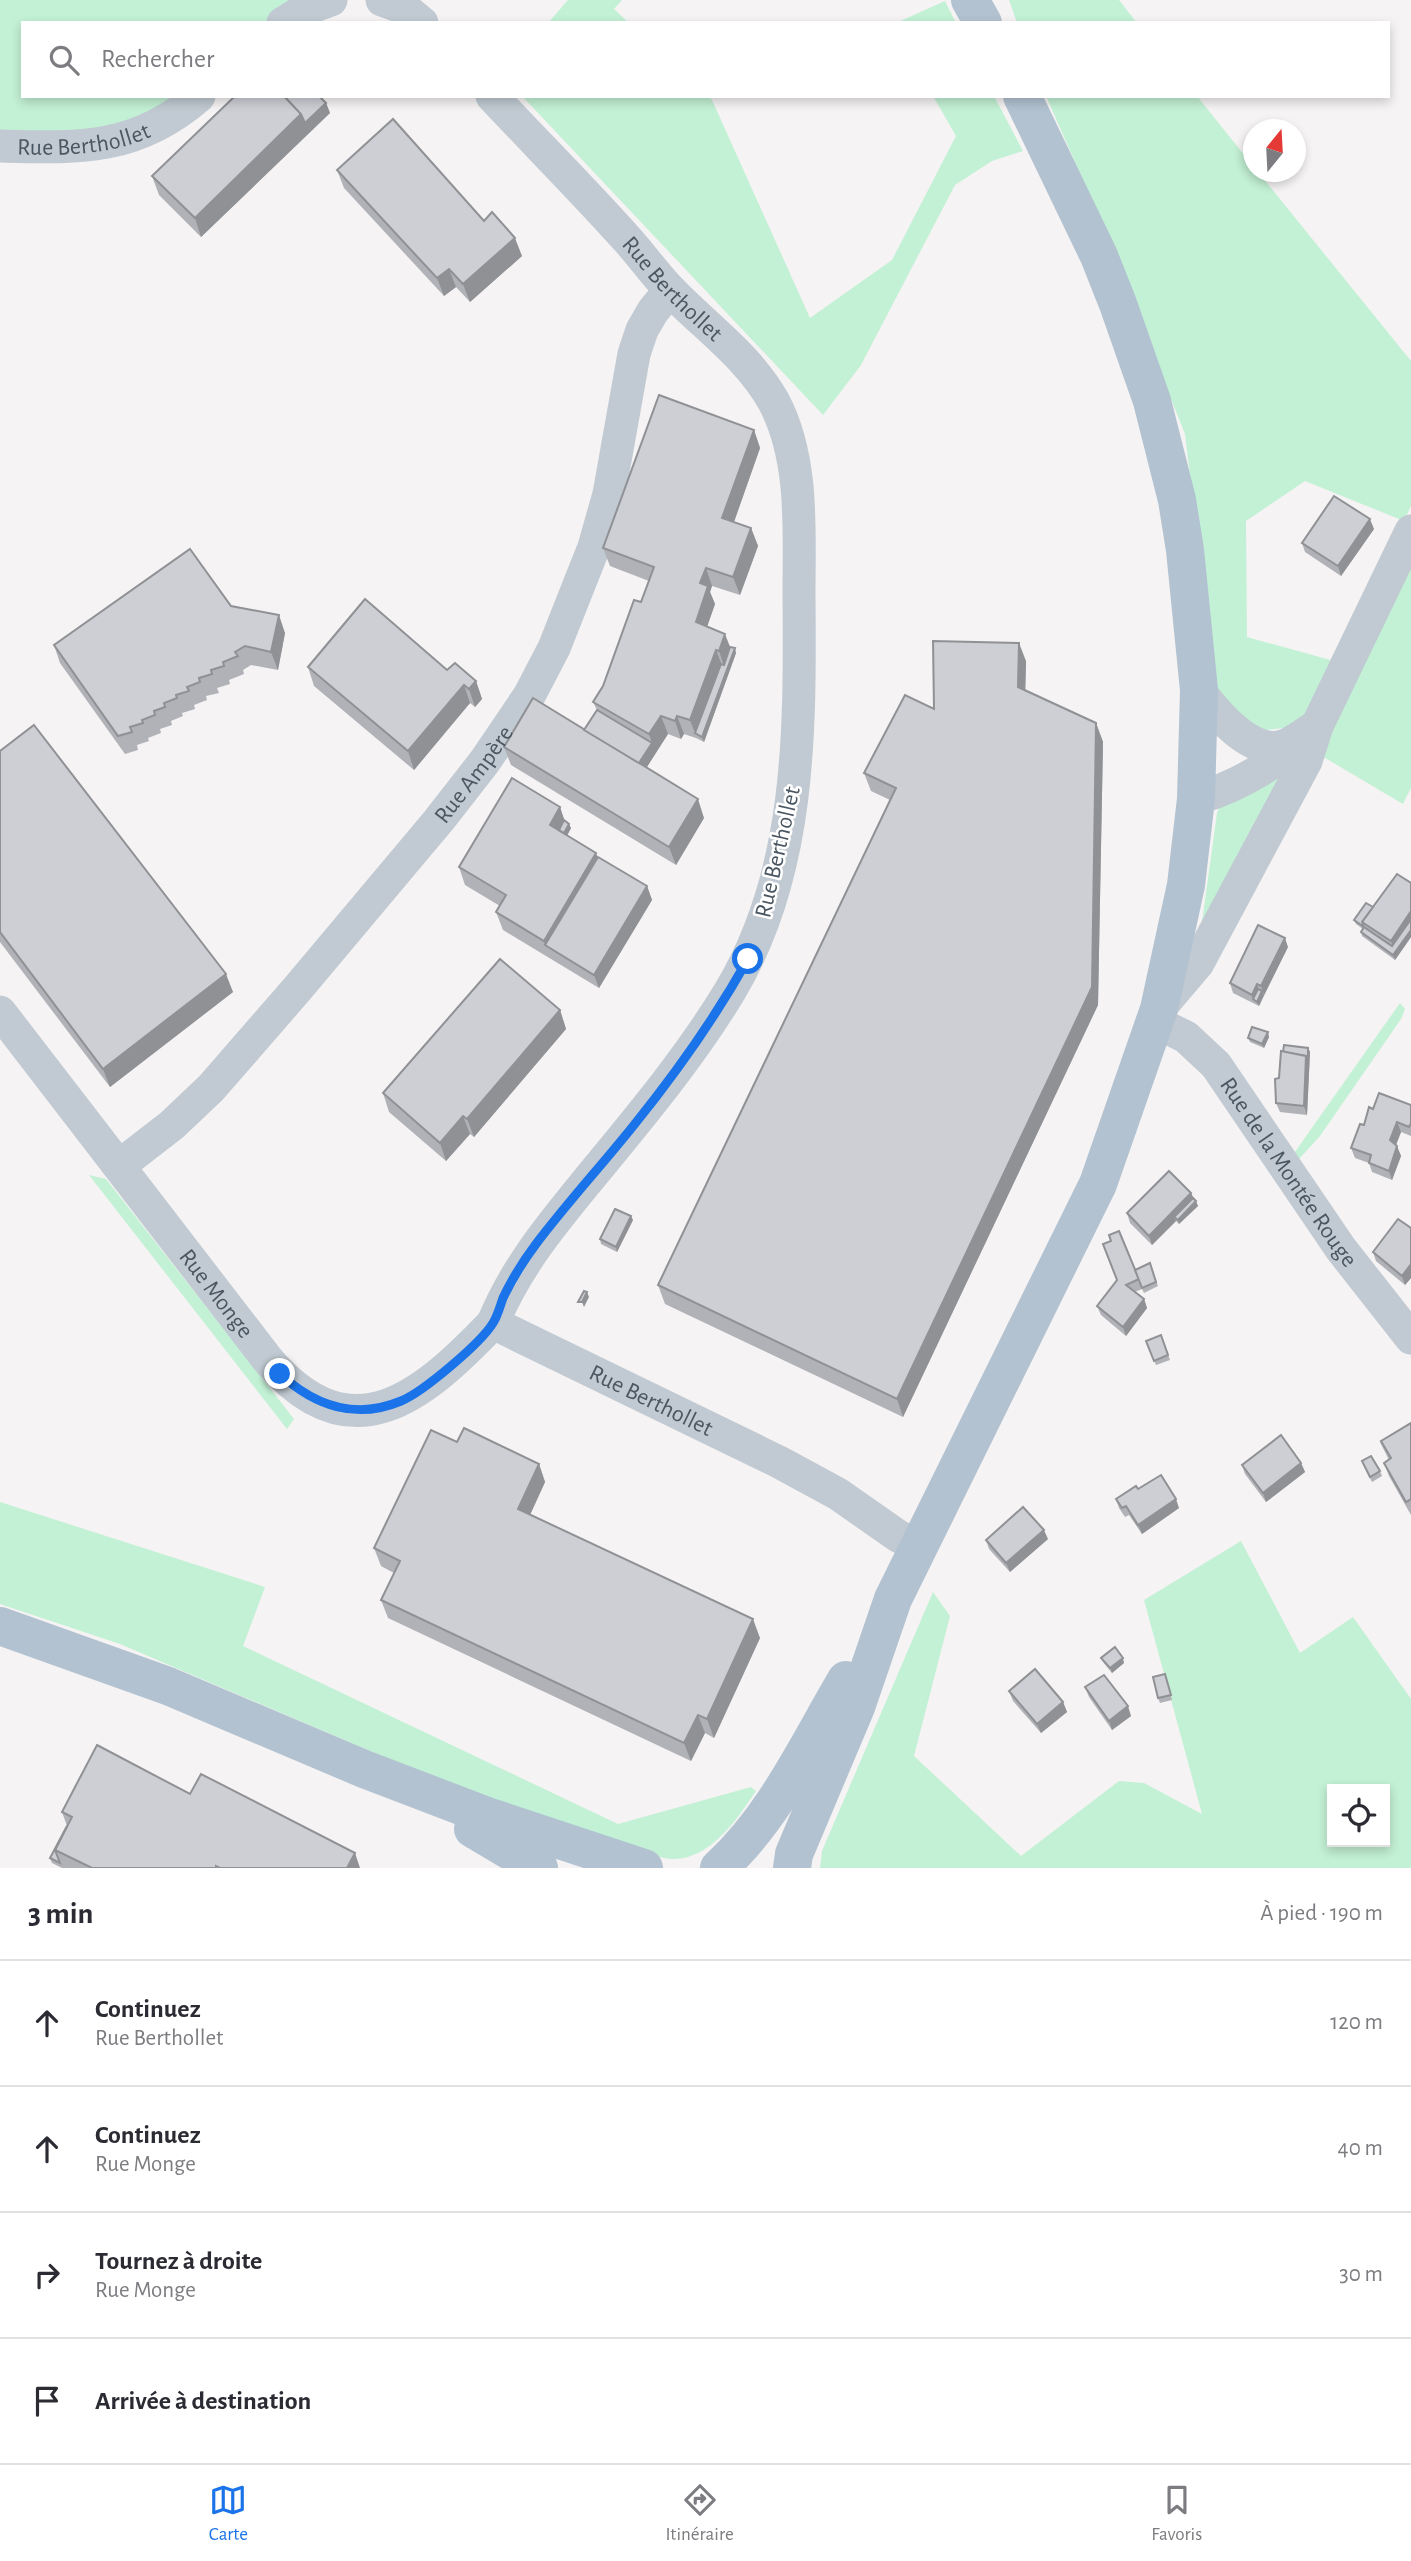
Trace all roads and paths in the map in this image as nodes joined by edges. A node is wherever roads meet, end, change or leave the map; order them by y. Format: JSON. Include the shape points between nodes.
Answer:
{"nodes":[{"id":1,"x":331,"y":0,"type":"edge"},
{"id":2,"x":382,"y":0,"type":"edge"},
{"id":3,"x":970,"y":0,"type":"edge"},
{"id":4,"x":286,"y":21,"type":"edge"},
{"id":5,"x":420,"y":21,"type":"edge"},
{"id":6,"x":982,"y":21,"type":"edge"},
{"id":7,"x":196,"y":98,"type":"edge"},
{"id":8,"x":494,"y":98,"type":"edge"},
{"id":9,"x":1023,"y":98,"type":"edge"},
{"id":10,"x":0,"y":146,"type":"edge"},
{"id":11,"x":670,"y":290,"type":"junction"},
{"id":12,"x":1411,"y":531,"type":"edge"},
{"id":13,"x":1199,"y":690,"type":"junction"},
{"id":14,"x":1317,"y":726,"type":"junction"},
{"id":15,"x":1196,"y":799,"type":"junction"},
{"id":16,"x":0,"y":1012,"type":"edge"},
{"id":17,"x":1153,"y":1027,"type":"junction"},
{"id":18,"x":119,"y":1166,"type":"junction"},
{"id":19,"x":493,"y":1323,"type":"junction"},
{"id":20,"x":1411,"y":1338,"type":"edge"},
{"id":21,"x":920,"y":1547,"type":"junction"},
{"id":22,"x":893,"y":1599,"type":"junction"},
{"id":23,"x":0,"y":1626,"type":"edge"},
{"id":24,"x":364,"y":1769,"type":"junction"},
{"id":25,"x":539,"y":1868,"type":"edge"},
{"id":26,"x":644,"y":1868,"type":"edge"},
{"id":27,"x":719,"y":1868,"type":"edge"},
{"id":28,"x":792,"y":1868,"type":"edge"}],
"edges":[{"from":1,"to":4,"type":"street"},
{"from":2,"to":5,"type":"street","via":[[404,8]]},
{"from":3,"to":6,"type":"main road"},
{"from":7,"to":10,"type":"street","name":"Rue Berthollet","via":[[156,127],[116,142]]},
{"from":8,"to":11,"type":"street","name":"Rue Berthollet"},
{"from":9,"to":13,"type":"main road","via":[[1099,256],[1153,401],[1177,500]]},
{"from":11,"to":18,"type":"street","name":"Rue Ampère","via":[[642,330],[610,494],[594,547],[554,648],[529,696],[439,820],[289,998],[192,1106]]},
{"from":11,"to":19,"type":"street","name":"Rue Berthollet","via":[[726,342],[763,385],[775,404],[793,462],[799,526],[799,687],[793,796],[766,913],[730,991],[673,1074],[536,1244]]},
{"from":12,"to":14,"type":"street"},
{"from":13,"to":14,"type":"street","via":[[1229,725],[1265,746],[1282,746]]},
{"from":13,"to":15,"type":"main road"},
{"from":14,"to":15,"type":"street","via":[[1261,771]]},
{"from":14,"to":17,"type":"street","via":[[1306,761],[1218,927]]},
{"from":15,"to":17,"type":"main road","via":[[1186,885]]},
{"from":16,"to":18,"type":"street","name":"Rue Monge"},
{"from":17,"to":20,"type":"street","name":"Rue de la Montée Rouge","via":[[1186,1037],[1216,1065],[1341,1249]]},
{"from":17,"to":21,"type":"main road","via":[[1098,1184]]},
{"from":18,"to":19,"type":"street","name":"Rue Monge","via":[[268,1360],[294,1387],[318,1402],[366,1410],[402,1400],[446,1369]]},
{"from":19,"to":21,"type":"street","name":"Rue Berthollet","via":[[779,1462]]},
{"from":21,"to":22,"type":"main road"},
{"from":22,"to":27,"type":"main road","via":[[778,1797]]},
{"from":22,"to":28,"type":"main road"},
{"from":23,"to":24,"type":"main road","via":[[168,1686]]},
{"from":24,"to":25,"type":"main road"},
{"from":24,"to":26,"type":"main road"}]}
